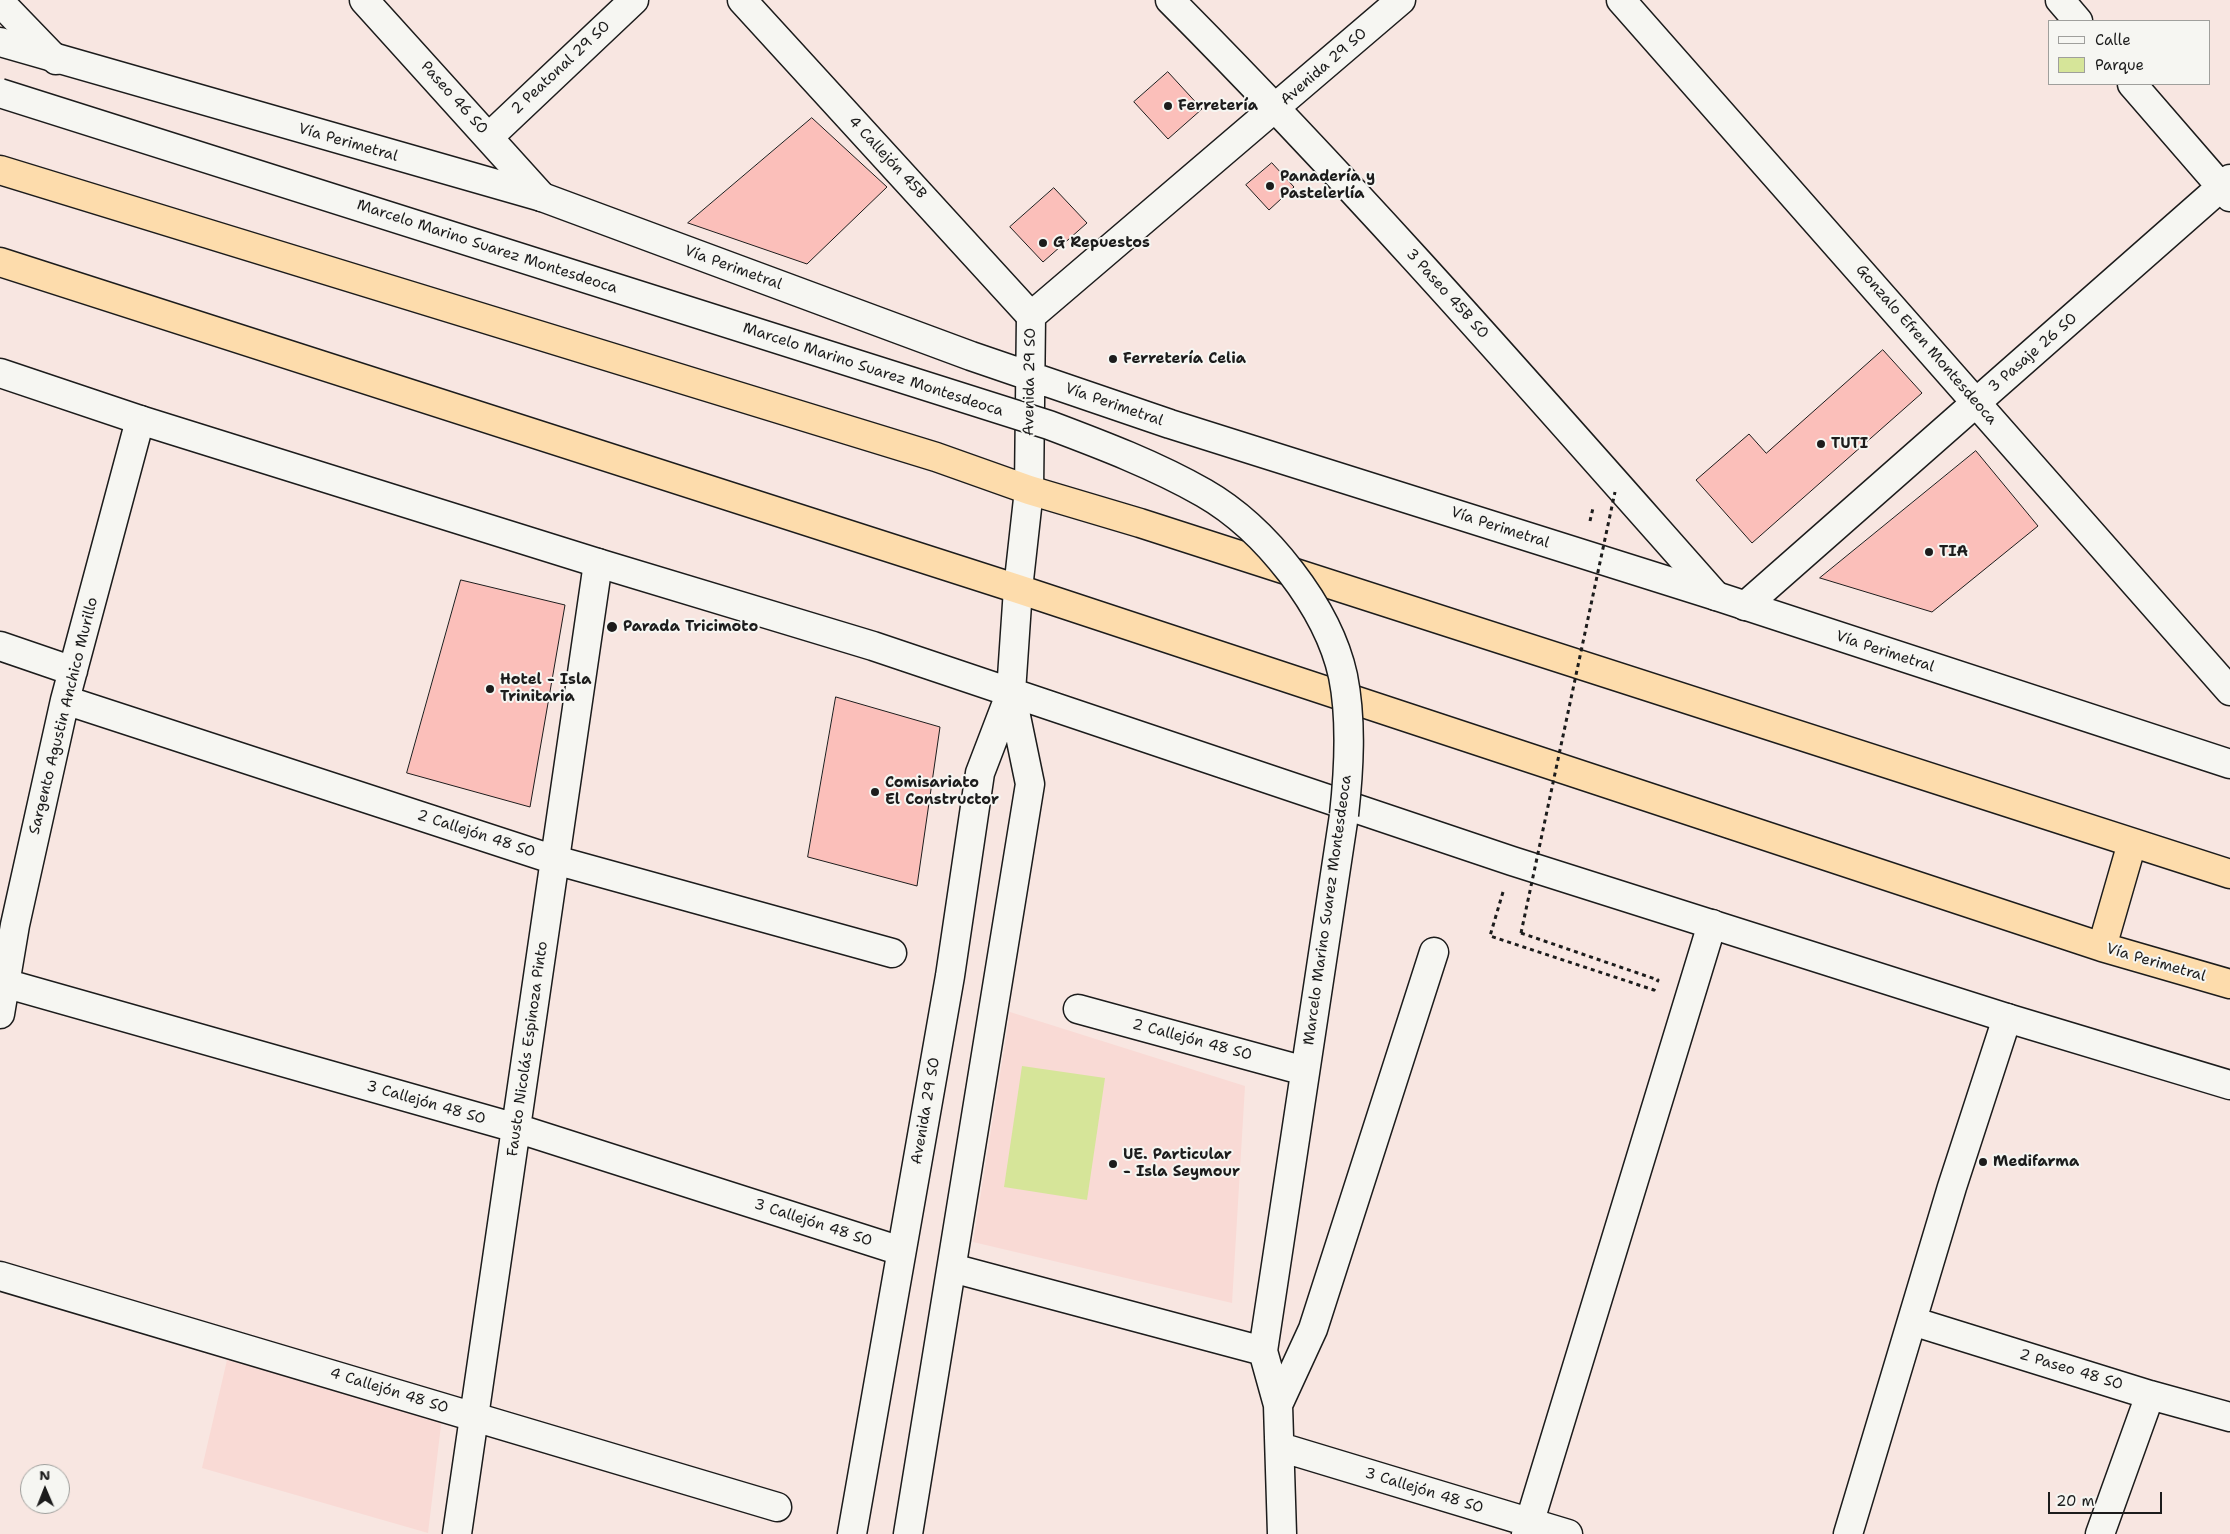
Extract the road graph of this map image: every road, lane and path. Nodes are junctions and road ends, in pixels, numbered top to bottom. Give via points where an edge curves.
1 (364, 0) edge
2 (634, 0) edge
3 (742, 0) edge
4 (1170, 0) edge
5 (1401, 0) edge
6 (1621, 0) edge
7 (2060, 0) edge
8 (0, 2) edge
9 (2077, 20) edge
10 (0, 42) edge
11 (56, 60) junction
12 (2133, 85) edge
13 (0, 93) edge
14 (1276, 108) junction
15 (489, 137) junction
16 (0, 170) edge
17 (2227, 188) edge
18 (542, 198) junction
19 (0, 262) edge
20 (1032, 316) junction
21 (0, 373) edge
22 (1029, 376) junction
23 (1976, 403) junction
24 (140, 420) junction
25 (1030, 490) junction
26 (1615, 492) dead end
27 (598, 564) junction
28 (1018, 589) junction
29 (1716, 596) junction
30 (1745, 606) junction
31 (0, 646) edge
32 (73, 670) junction
33 (2230, 690) edge
34 (1011, 692) junction
35 (65, 700) junction
36 (2230, 764) edge
37 (2132, 844) junction
38 (555, 860) junction
39 (1512, 860) junction
40 (2230, 874) edge
41 (8, 922) edge
42 (1712, 924) junction
43 (2102, 948) junction
44 (1434, 952) dead end
45 (892, 953) dead end
46 (4, 984) junction
47 (2230, 984) edge
48 (1078, 1009) dead end
49 (0, 1014) edge
50 (2007, 1018) junction
51 (1305, 1070) junction
52 (2230, 1084) edge
53 (516, 1128) junction
54 (901, 1251) junction
55 (952, 1268) junction
56 (0, 1276) edge
57 (1912, 1321) junction
58 (1263, 1351) junction
59 (2150, 1395) junction
60 (1278, 1405) junction
61 (474, 1417) junction
62 (2230, 1417) edge
63 (1280, 1447) junction
64 (777, 1507) dead end
65 (1527, 1528) edge
66 (457, 1534) edge
67 (852, 1534) edge
68 (908, 1534) edge
69 (1282, 1534) edge
70 (1568, 1534) edge
71 (1848, 1534) edge
72 (2100, 1534) edge

1 - 15 street, Paseo 46 SO
2 - 15 street, 2 Peatonal 29 SO
3 - 20 street, 4 Callejón 45B
4 - 14 street, 3 Paseo 45B SO
5 - 14 street, Avenida 29 SO
6 - 23 street, Gonzalo Efren Montesdeoca
7 - 9 street
8 - 11 street
10 - 11 street, Vía Perimetral
11 - 18 street, Vía Perimetral
12 - 17 street
13 - 51 street, Marcelo Marino Suarez Montesdeoca, bridge via 1048,425 1136,459 1206,494 1239,518 1272,550 1305,592 1329,637 1342,676 1349,741 1344,815
14 - 20 street, Avenida 29 SO
14 - 29 street, 3 Paseo 45B SO via 1492,343
15 - 18 street, Paseo 46 SO
16 - 25 highway via 926,454
17 - 23 street, 3 Pasaje 26 SO
18 - 22 street, Vía Perimetral
19 - 28 highway, Vía Perimetral
20 - 22 street, Avenida 29 SO
21 - 24 street
22 - 25 street, Avenida 29 SO
22 - 29 street, Vía Perimetral via 1170,424
23 - 30 street, 3 Pasaje 26 SO
23 - 33 street, Gonzalo Efren Montesdeoca
24 - 27 street
24 - 32 street, Sargento Agustin Anchico Murillo
25 - 28 street, Avenida 29 SO
25 - 37 highway
26 - 39 path, bridge via 1521,933 1658,980 1654,990 1490,936
27 - 34 street via 872,646
27 - 38 street, Fausto Nicolás Espinoza Pinto
28 - 34 street, Avenida 29 SO
28 - 43 highway, Vía Perimetral
29 - 30 street, Vía Perimetral
30 - 36 street, Vía Perimetral
31 - 32 street
32 - 35 street, Sargento Agustin Anchico Murillo
34 - 39 street
34 - 54 street, Avenida 29 SO via 980,773 950,976
34 - 55 street, Avenida 29 SO via 1030,784
35 - 38 street, 2 Callejón 48 SO
35 - 41 street, Sargento Agustin Anchico Murillo
37 - 40 highway
37 - 43 highway
38 - 45 street, 2 Callejón 48 SO
38 - 53 street, Fausto Nicolás Espinoza Pinto
39 - 42 street
41 - 46 street, Sargento Agustin Anchico Murillo
42 - 50 street
42 - 65 street
43 - 47 highway, Vía Perimetral
44 - 60 street via 1313,1329
46 - 49 street, Sargento Agustin Anchico Murillo
46 - 53 street, 3 Callejón 48 SO
48 - 51 street, 2 Callejón 48 SO
50 - 52 street
50 - 57 street
51 - 58 street, Marcelo Marino Suarez Montesdeoca
53 - 54 street, 3 Callejón 48 SO
53 - 61 street, Fausto Nicolás Espinoza Pinto
54 - 67 street, Avenida 29 SO
55 - 58 street
55 - 68 street, Avenida 29 SO
56 - 61 street, 4 Callejón 48 SO
57 - 59 street, 2 Paseo 48 SO
57 - 71 street
58 - 60 street, Marcelo Marino Suarez Montesdeoca
59 - 62 street, 2 Paseo 48 SO
59 - 72 street
60 - 63 street, Marcelo Marino Suarez Montesdeoca
61 - 64 street, 4 Callejón 48 SO
61 - 66 street, Fausto Nicolás Espinoza Pinto
63 - 65 street, 3 Callejón 48 SO
63 - 69 street, Marcelo Marino Suarez Montesdeoca
65 - 70 street, 3 Callejón 48 SO

